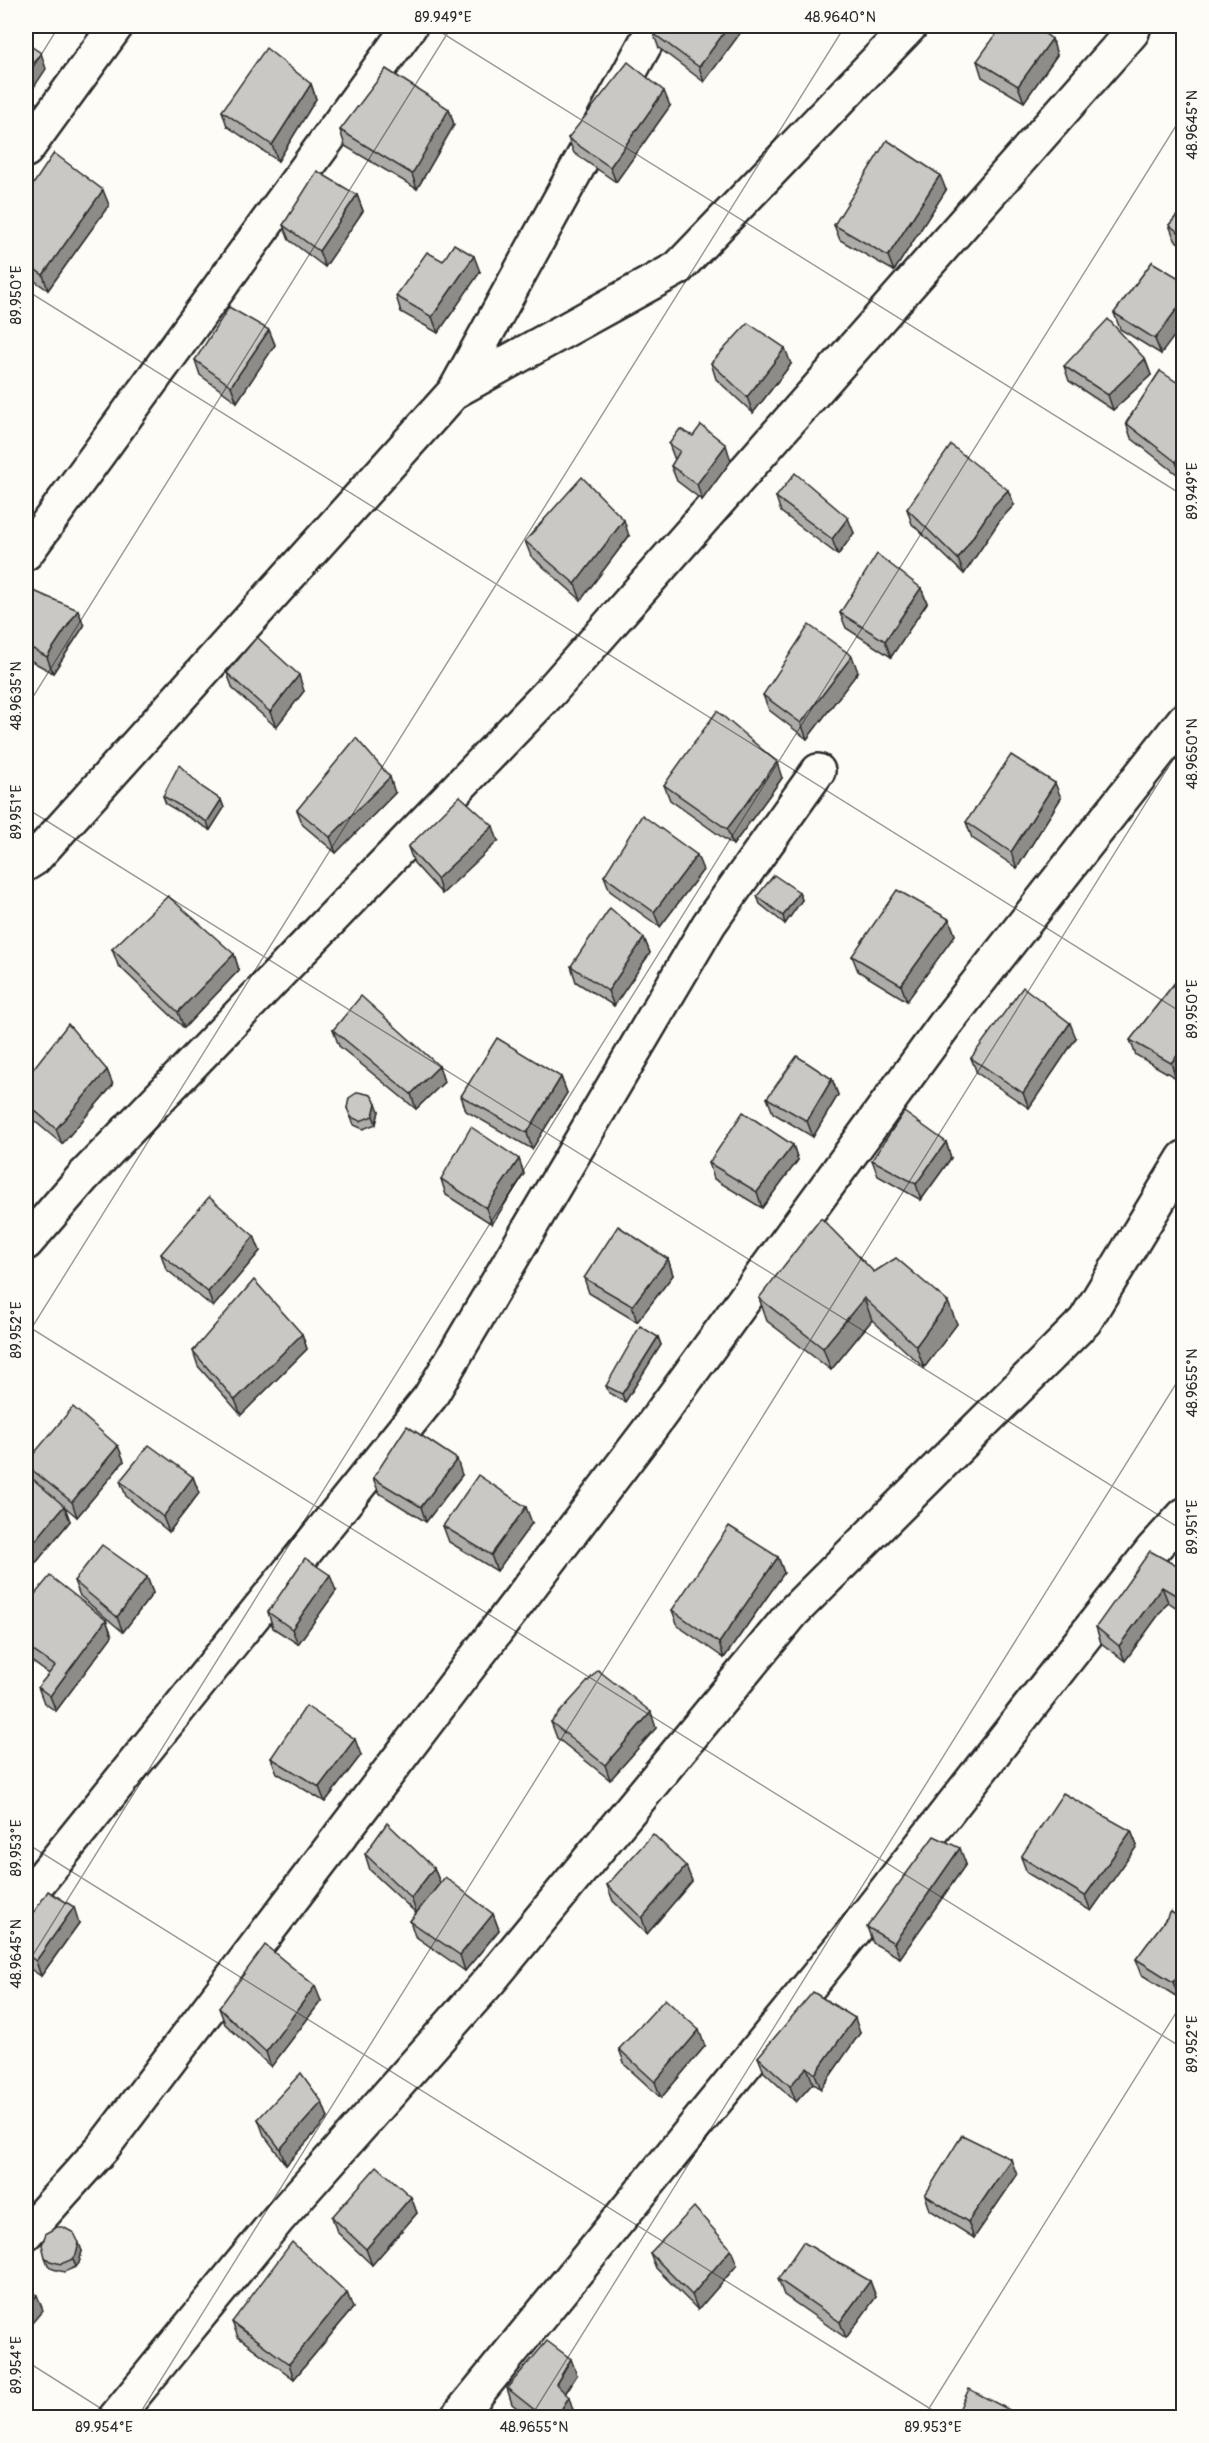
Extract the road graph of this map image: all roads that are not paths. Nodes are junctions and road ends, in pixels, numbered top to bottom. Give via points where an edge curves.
1 (116, 26) edge
2 (410, 26) edge
3 (655, 26) edge
4 (910, 26) edge
5 (1134, 26) edge
6 (26, 150) edge
7 (455, 391) junction
8 (26, 553) edge
9 (1184, 720) edge
10 (818, 771) dead end
11 (26, 864) edge
12 (1184, 1158) edge
13 (26, 1243) edge
14 (1184, 1515) edge
15 (26, 1898) edge
16 (26, 2233) edge
17 (115, 2418) edge
18 (457, 2418) edge

1 - 6 street
2 - 8 street
3 - 7 street
4 - 7 street via 678,268
5 - 13 street via 551,691 82,1177
7 - 11 street
9 - 16 street via 946,1023 649,1430 104,2146
10 - 15 street via 709,924 430,1397
12 - 17 street via 1084,1321 793,1612 491,1979 278,2219
14 - 18 street via 1153,1548 859,1925

